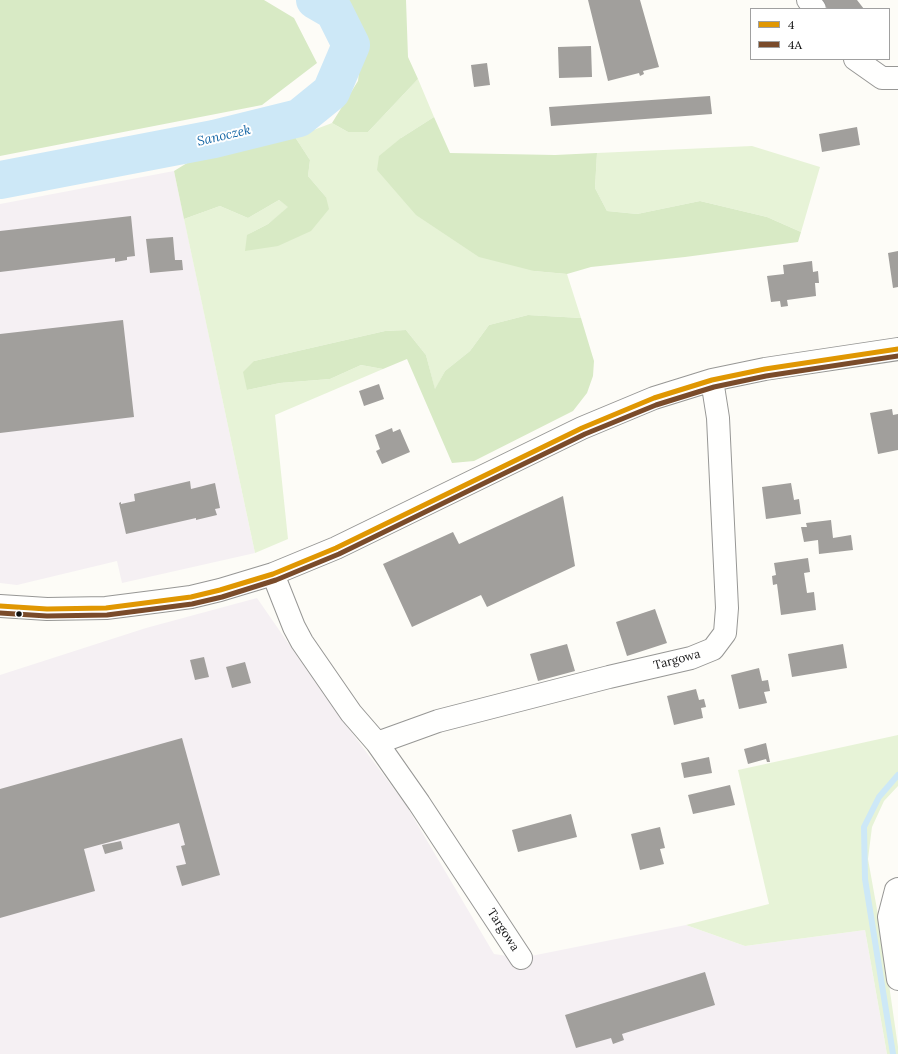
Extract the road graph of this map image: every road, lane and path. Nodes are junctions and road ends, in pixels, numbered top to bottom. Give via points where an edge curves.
1 (808, 0) edge
2 (814, 8) edge
3 (856, 60) edge
4 (898, 78) edge
5 (898, 350) edge
6 (712, 380) junction
7 (273, 574) junction
8 (0, 606) edge
9 (376, 743) junction
10 (898, 889) edge
11 (521, 958) dead end
12 (898, 978) edge

1 - 2 street
3 - 4 street via 882,78
5 - 6 street via 765,369
6 - 7 street via 654,398 582,428 336,548
6 - 9 street, Targowa via 718,418 727,608 725,633 713,649 690,658 438,721
7 - 8 street via 191,597 130,606 54,609
7 - 9 street, Targowa via 302,642 351,713
9 - 11 street, Targowa via 419,803
10 - 12 street via 889,917

